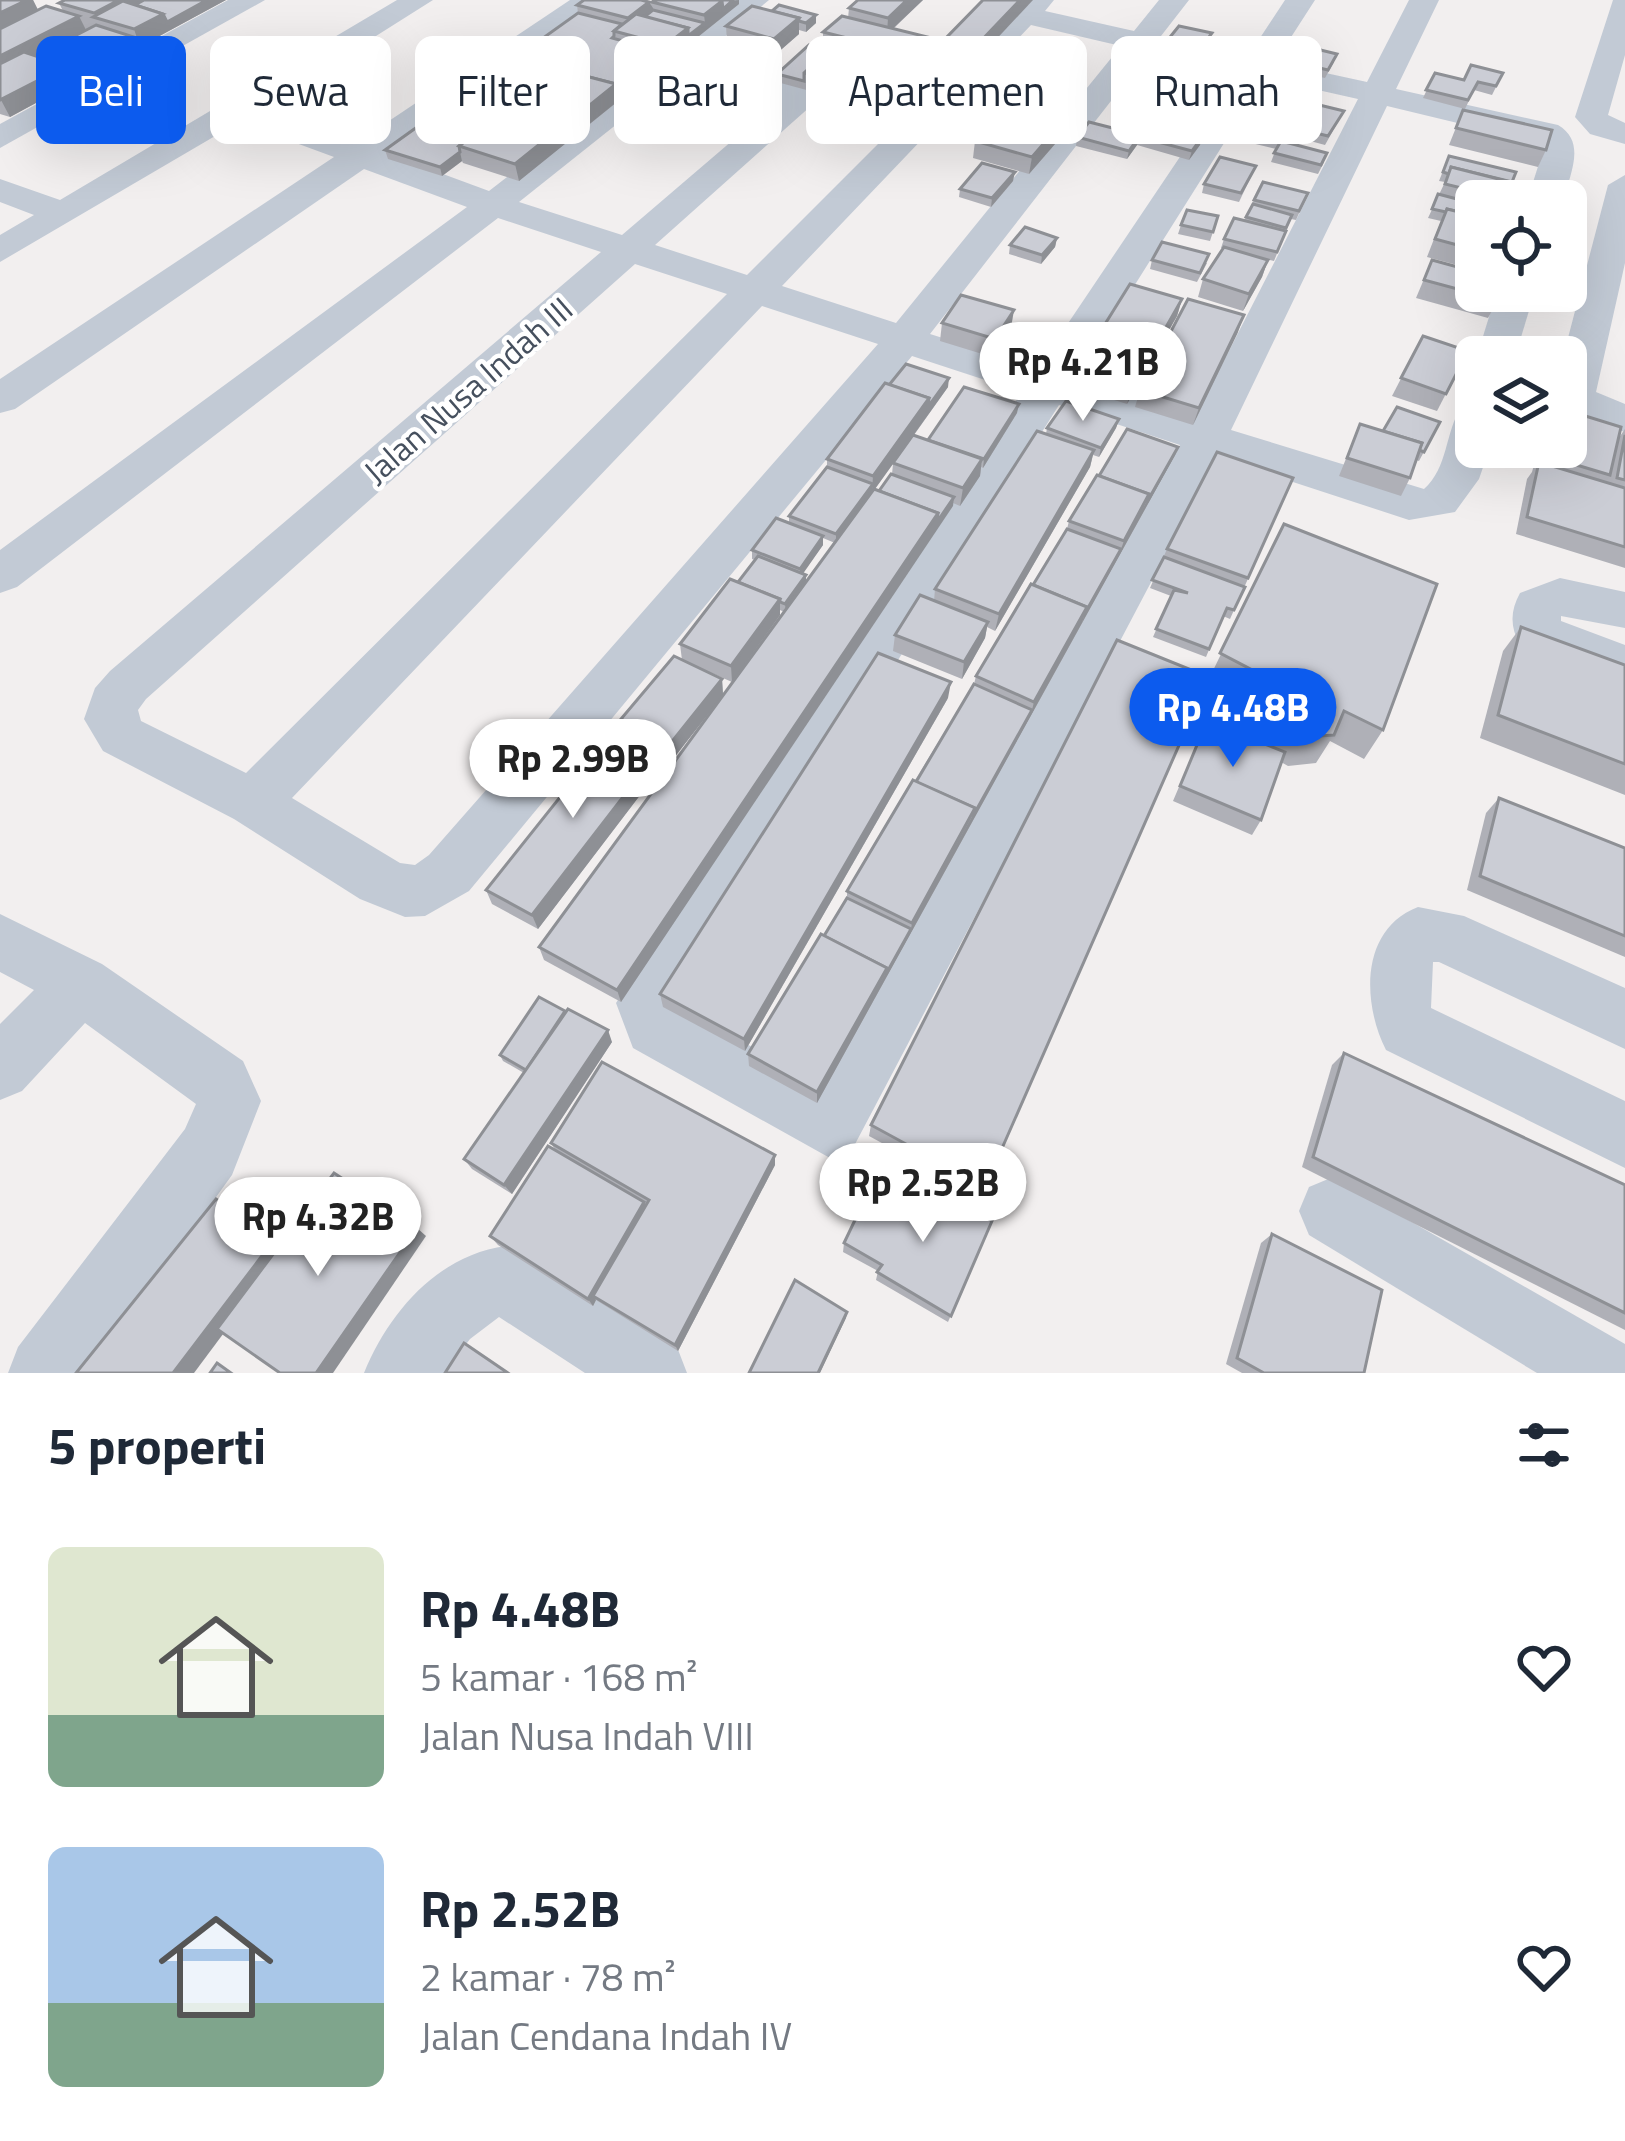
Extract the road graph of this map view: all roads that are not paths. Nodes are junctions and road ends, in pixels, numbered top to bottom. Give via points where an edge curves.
1 (250, 0) edge
2 (418, 0) edge
3 (590, 0) edge
4 (754, 0) edge
5 (1174, 0) edge
6 (1300, 0) edge
7 (1424, 0) edge
8 (1625, 4) edge
9 (1032, 8) edge
10 (358, 36) edge
11 (709, 36) edge
12 (1004, 36) edge
13 (1118, 36) edge
14 (1146, 36) edge
15 (1276, 36) edge
16 (1111, 79) edge
17 (1322, 84) edge
18 (782, 88) edge
19 (806, 94) joint
20 (1376, 96) junction
21 (614, 110) edge
22 (210, 125) edge
23 (1625, 134) edge
24 (0, 138) edge
25 (328, 144) edge
26 (896, 144) edge
27 (1206, 144) edge
28 (360, 156) junction
29 (1551, 180) edge
30 (1625, 185) edge
31 (0, 190) edge
32 (493, 205) junction
33 (62, 213) junction
34 (5, 242) edge
35 (629, 250) junction
36 (752, 290) junction
37 (903, 341) junction
38 (1046, 388) junction
39 (0, 399) edge
40 (1625, 418) edge
41 (1204, 441) junction
42 (1459, 468) edge
43 (0, 575) edge
44 (1625, 610) edge
45 (1625, 666) edge
46 (253, 802) junction
47 (0, 941) edge
48 (81, 984) junction
49 (1625, 1018) edge
50 (0, 1069) edge
51 (1625, 1135) edge
52 (1333, 1211) dead end
53 (44, 1373) edge
54 (400, 1373) edge
55 (651, 1373) edge
56 (1605, 1373) edge

1 - 24 street
2 - 10 street
3 - 28 street
4 - 11 street
5 - 14 street
6 - 15 street
7 - 20 street
8 - 23 street via 1591,117
9 - 12 street
9 - 13 street
16 - 37 street
17 - 20 street
18 - 19 street
19 - 35 street, Jalan Nusa Indah III
20 - 29 street via 1552,134 1559,154
20 - 41 street
21 - 32 street
22 - 33 street
25 - 28 street
26 - 36 street
27 - 38 street
28 - 32 street
28 - 39 street
30 - 40 street via 1575,393 1589,408
31 - 33 street
32 - 35 street
32 - 43 street
33 - 34 street
35 - 36 street
35 - 46 street, Jalan Nusa Indah III via 113,703 110,719 122,736
36 - 37 street
36 - 46 street
37 - 38 street
37 - 46 street via 449,873 425,890 404,890
38 - 41 street
38 - 41 street via 647,1003 655,1027 830,1125
41 - 42 street via 1428,507 1450,496
44 - 45 street via 1560,596 1537,606 1533,620 1550,638
47 - 48 street
48 - 50 street
48 - 53 street via 220,1083 229,1101 209,1152
49 - 51 street via 1443,935 1418,934 1407,948 1398,1004 1408,1029
52 - 56 street
54 - 55 street via 457,1300 506,1281

